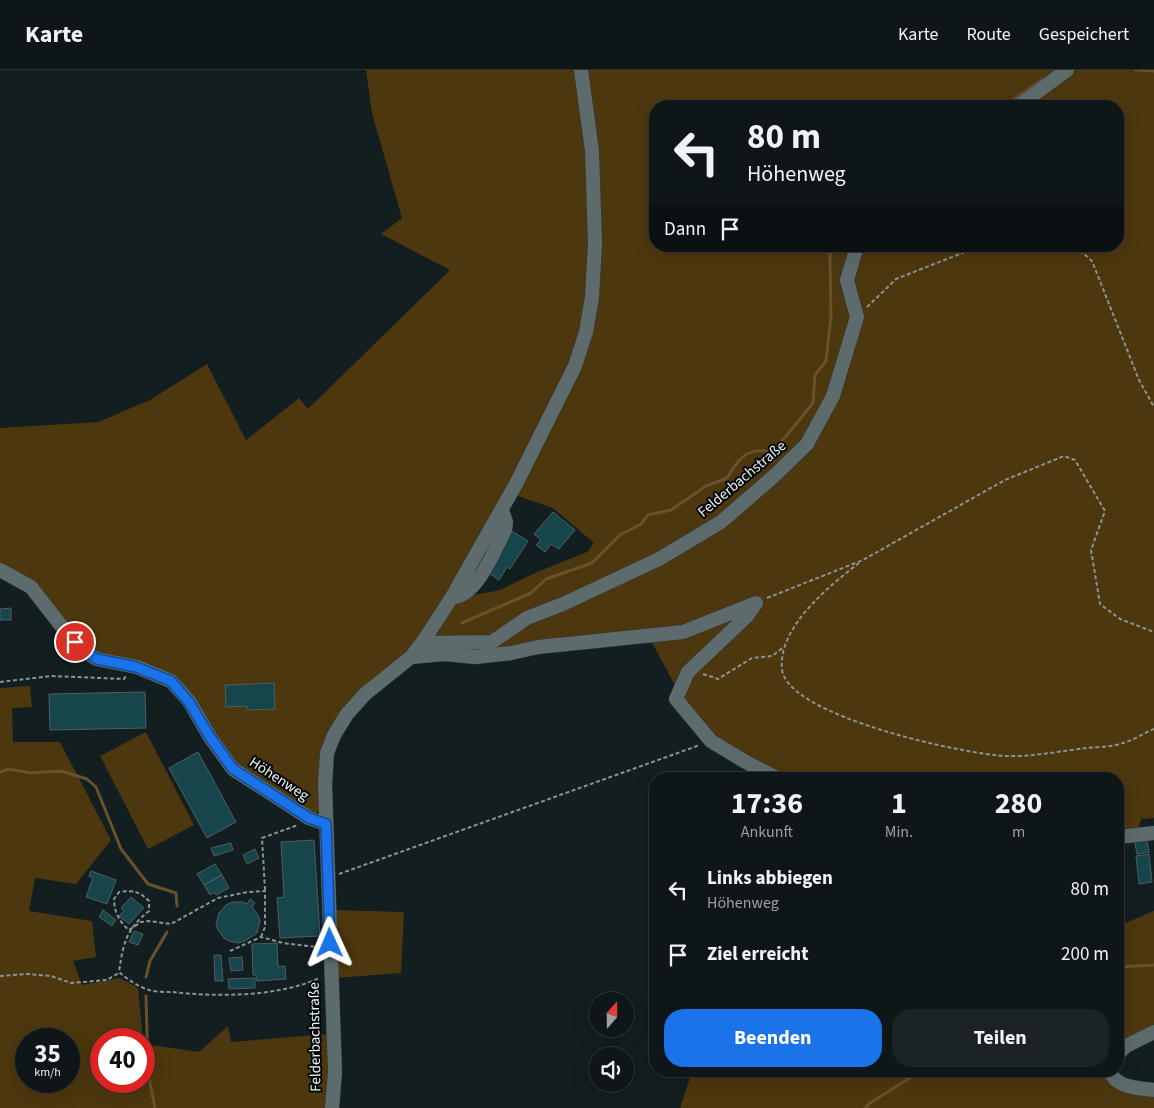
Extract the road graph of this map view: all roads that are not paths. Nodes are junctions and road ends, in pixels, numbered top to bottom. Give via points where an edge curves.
1 (581, 70) edge
2 (1068, 70) edge
3 (1026, 100) edge
4 (855, 252) edge
5 (0, 570) edge
6 (422, 643) junction
7 (411, 657) junction
8 (765, 772) edge
9 (320, 822) junction
10 (1154, 833) edge
11 (1124, 836) edge
12 (1154, 1032) edge
13 (1124, 1048) edge
14 (1112, 1077) edge
15 (1154, 1090) edge
16 (332, 1108) edge

1 - 6 street, Felderbachstraße via 592,151 595,244 586,332 575,366 518,482
2 - 3 street
4 - 6 street, Felderbachstraße via 847,280 858,317 833,396 807,444 721,522 658,559 527,618 492,642
5 - 9 street, Höhenweg via 31,587 84,651 97,659 136,667 171,681 189,702 233,769
6 - 7 street, Felderbachstraße
7 - 8 street via 445,654 475,657 683,632 756,603 747,616 688,672 676,699 711,741
7 - 9 street, Felderbachstraße via 365,694 334,735 327,753
9 - 16 street, Felderbachstraße via 328,878 325,972 335,1072
10 - 11 street
12 - 13 street
14 - 15 street via 1120,1084

